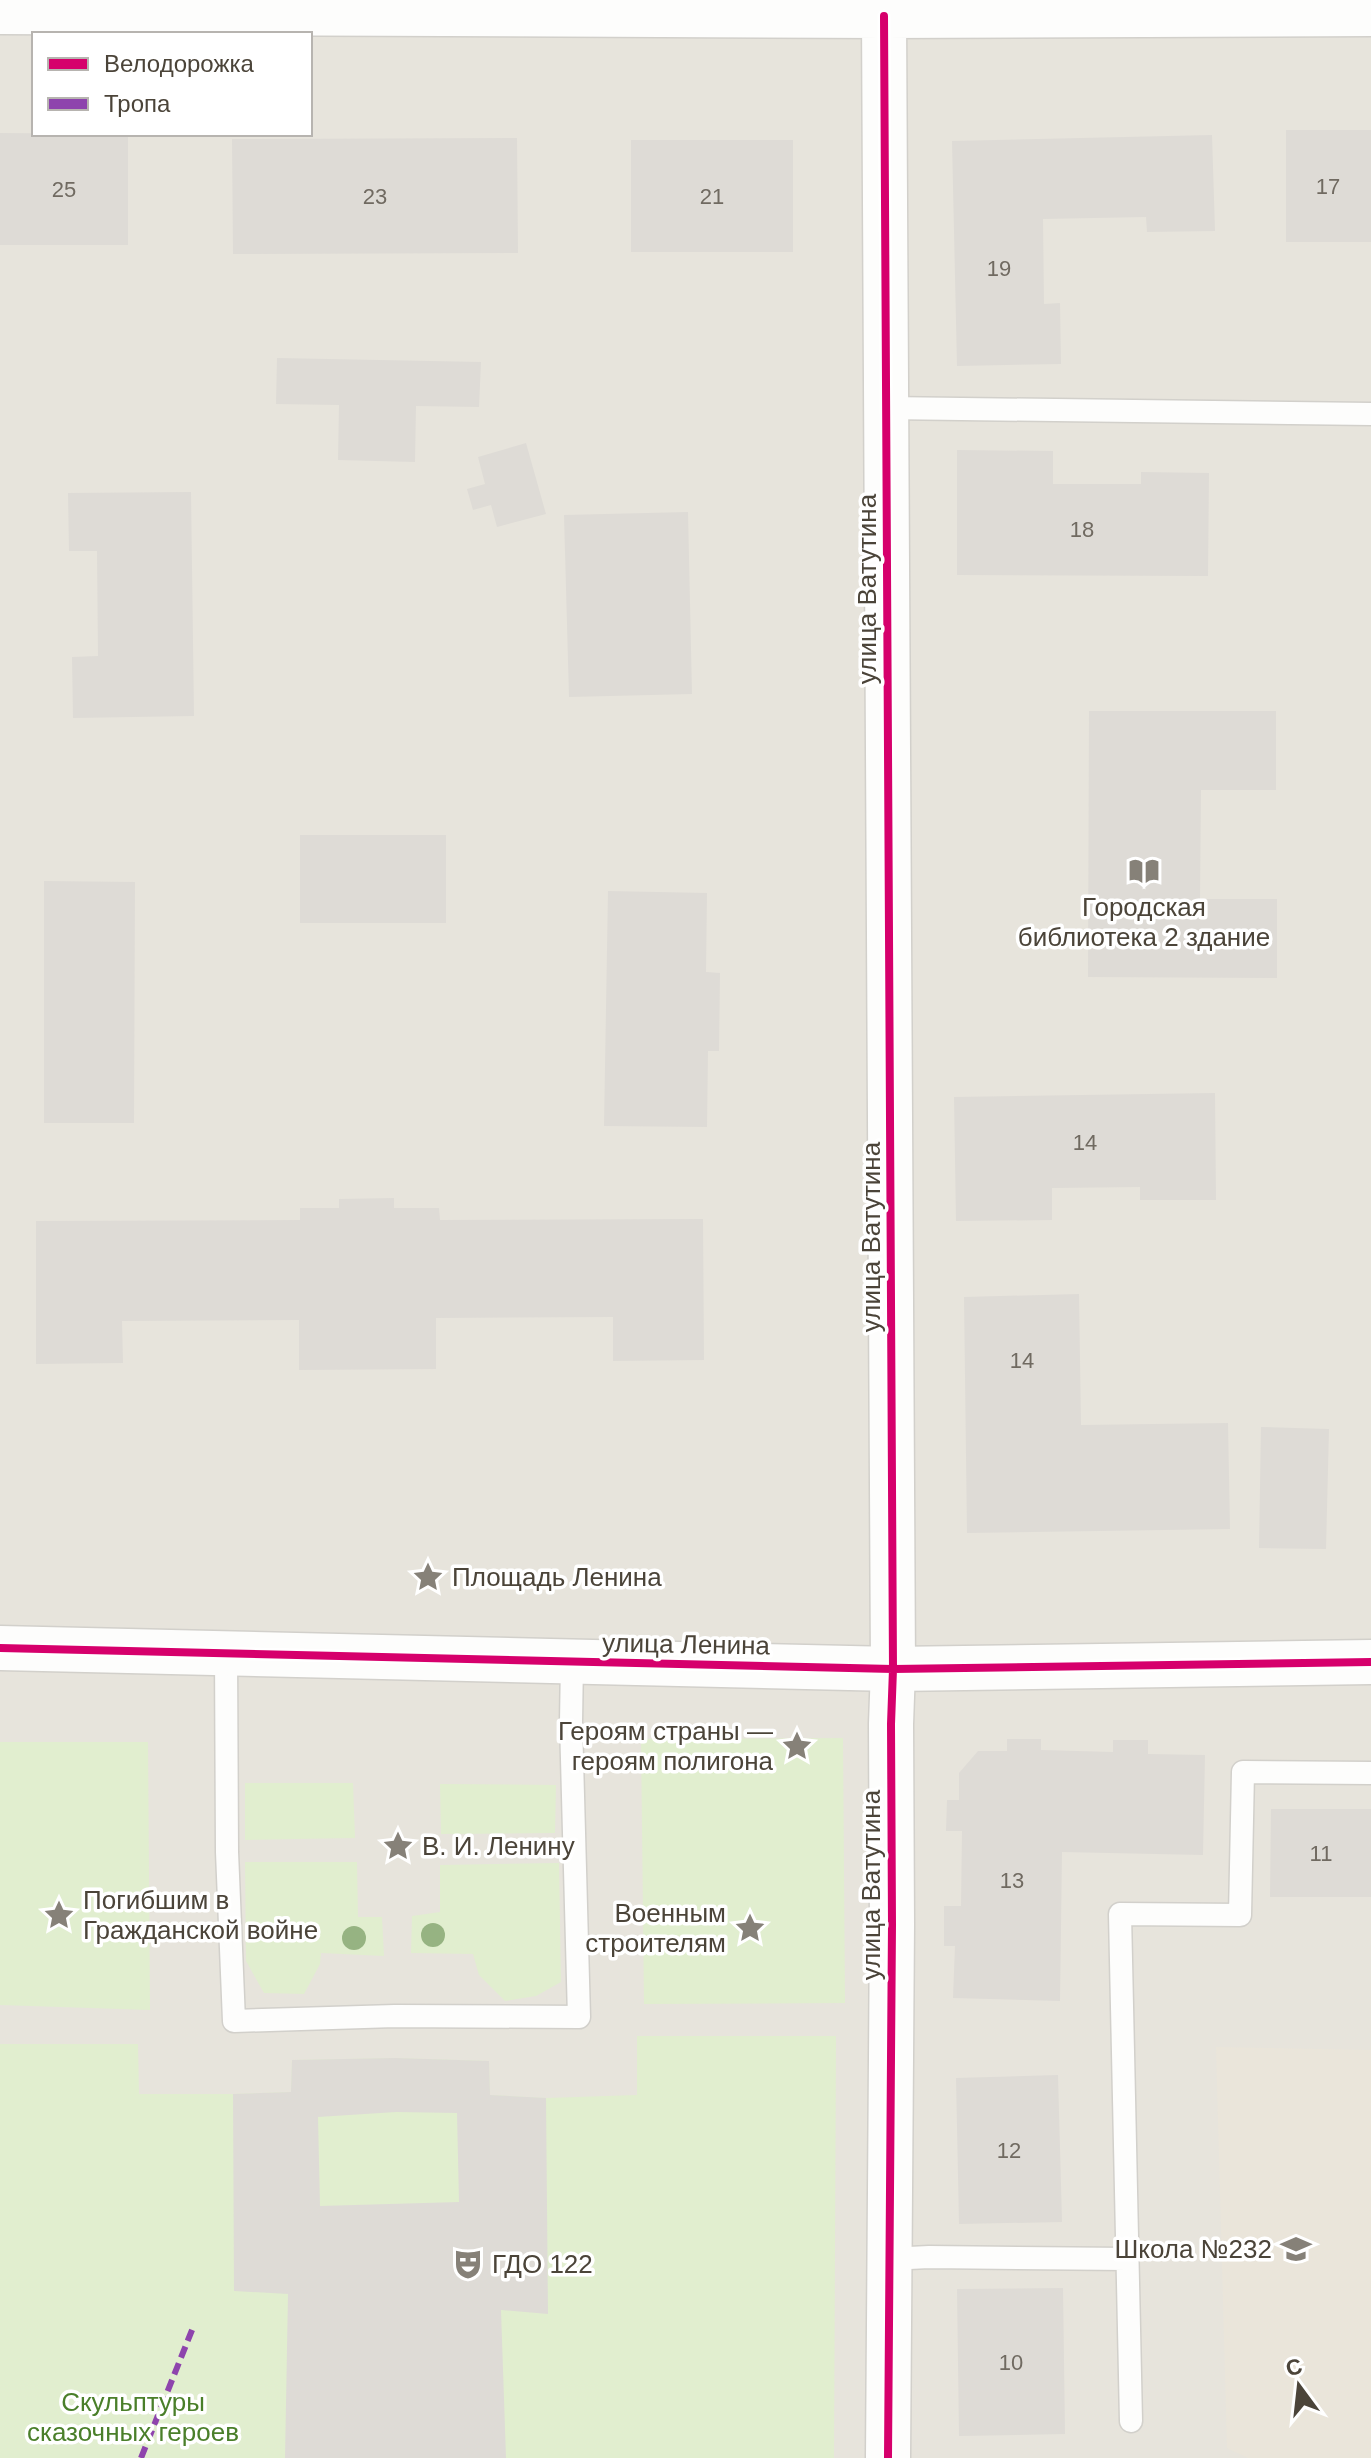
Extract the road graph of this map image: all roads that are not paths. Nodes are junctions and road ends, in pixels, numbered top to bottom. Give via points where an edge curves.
1 (0, 12) edge
2 (1371, 14) edge
3 (884, 16) junction
4 (886, 408) junction
5 (1371, 414) edge
6 (0, 1648) edge
7 (226, 1653) junction
8 (572, 1661) junction
9 (1371, 1662) edge
10 (893, 1669) junction
11 (1371, 1773) edge
12 (889, 2259) junction
13 (1127, 2259) junction
14 (1131, 2421) dead end
15 (888, 2458) edge

1 - 3 street
2 - 3 street
3 - 4 street, улица Ватутина
4 - 5 lane
4 - 10 street, улица Ватутина
6 - 7 street, улица Ленина
7 - 8 street, улица Ленина
7 - 8 lane via 234,2021 579,2017
8 - 10 street, улица Ленина
9 - 10 street, улица Ленина
10 - 12 street, улица Ватутина
11 - 13 lane via 1243,1772 1240,1915 1120,1914
12 - 13 lane
12 - 15 street, улица Ватутина
13 - 14 lane

